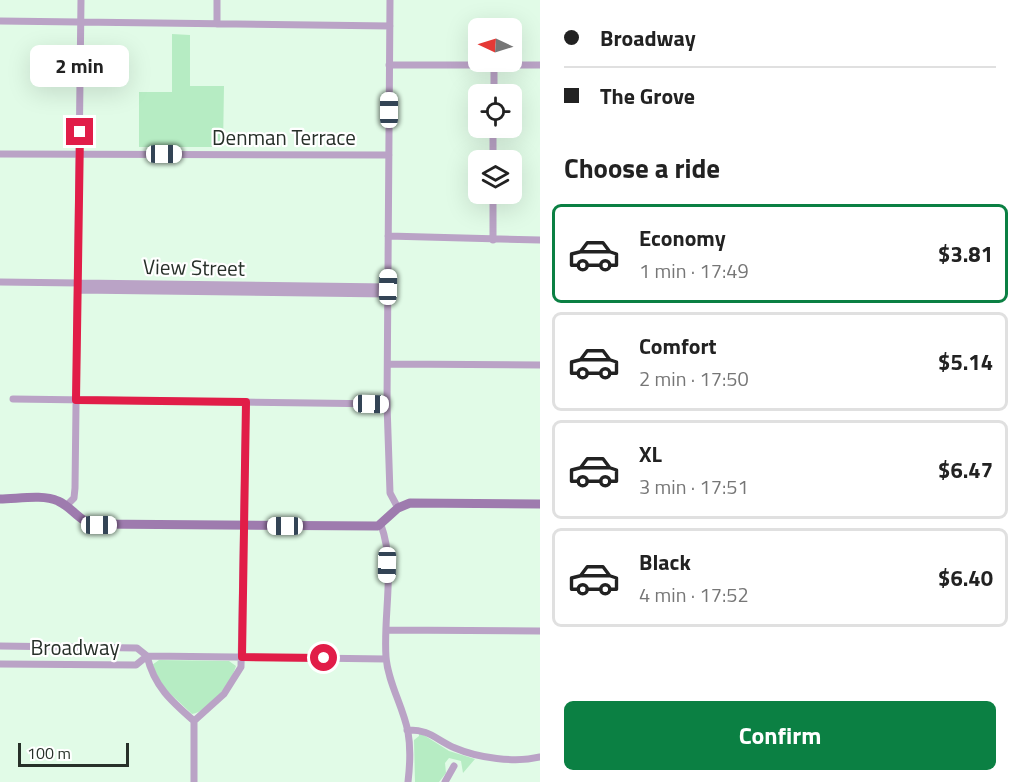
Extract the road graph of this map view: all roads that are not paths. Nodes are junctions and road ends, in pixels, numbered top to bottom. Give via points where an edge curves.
1 (81, 0) edge
2 (217, 0) edge
3 (390, 0) edge
4 (0, 21) edge
5 (81, 22) junction
6 (217, 24) junction
7 (390, 26) junction
8 (389, 65) junction
9 (468, 65) edge
10 (522, 65) edge
11 (540, 65) edge
12 (0, 154) edge
13 (80, 154) junction
14 (389, 155) junction
15 (493, 204) edge
16 (388, 236) junction
17 (493, 240) junction
18 (540, 240) edge
19 (0, 282) edge
20 (78, 287) junction
21 (388, 291) junction
22 (388, 364) junction
23 (540, 365) edge
24 (13, 399) dead end
25 (76, 400) junction
26 (246, 402) junction
27 (387, 404) junction
28 (0, 499) edge
29 (540, 504) edge
30 (66, 506) junction
31 (398, 508) junction
32 (381, 525) junction
33 (245, 526) junction
34 (386, 630) junction
35 (540, 631) edge
36 (0, 646) edge
37 (147, 656) junction
38 (242, 657) junction
39 (386, 659) junction
40 (0, 664) edge
41 (194, 721) junction
42 (407, 730) junction
43 (540, 757) edge
44 (454, 766) dead end
45 (194, 782) edge
46 (408, 782) edge
47 (445, 782) edge

1 - 5 street
2 - 6 street
3 - 7 street
4 - 5 street
5 - 6 street
5 - 13 street
6 - 7 street
7 - 8 street
8 - 9 street
8 - 14 street
10 - 11 street
12 - 13 street, Denman Terrace
13 - 14 street, Denman Terrace
13 - 20 street
14 - 16 street
15 - 17 street
16 - 17 street
16 - 21 street
17 - 18 street
19 - 20 street, View Street
20 - 21 street, View Street
20 - 25 street
21 - 22 street
22 - 23 street
22 - 27 street
24 - 25 street
25 - 26 street
25 - 30 street via 75,488 74,498
26 - 27 street
26 - 33 street
27 - 31 street via 390,493
28 - 30 street via 52,499
29 - 31 street via 416,503
30 - 33 street via 94,525
31 - 32 street
32 - 33 street
32 - 34 street via 387,543
33 - 38 street
34 - 35 street
34 - 39 street
36 - 37 street, Broadway via 137,648
37 - 38 street, Broadway
37 - 40 street, Broadway via 136,665
37 - 41 street via 164,695
38 - 39 street, Broadway
38 - 41 street via 241,667 224,694
39 - 42 street
41 - 45 street
42 - 43 street via 423,730 455,748 487,757
42 - 46 street via 411,756
44 - 47 street

